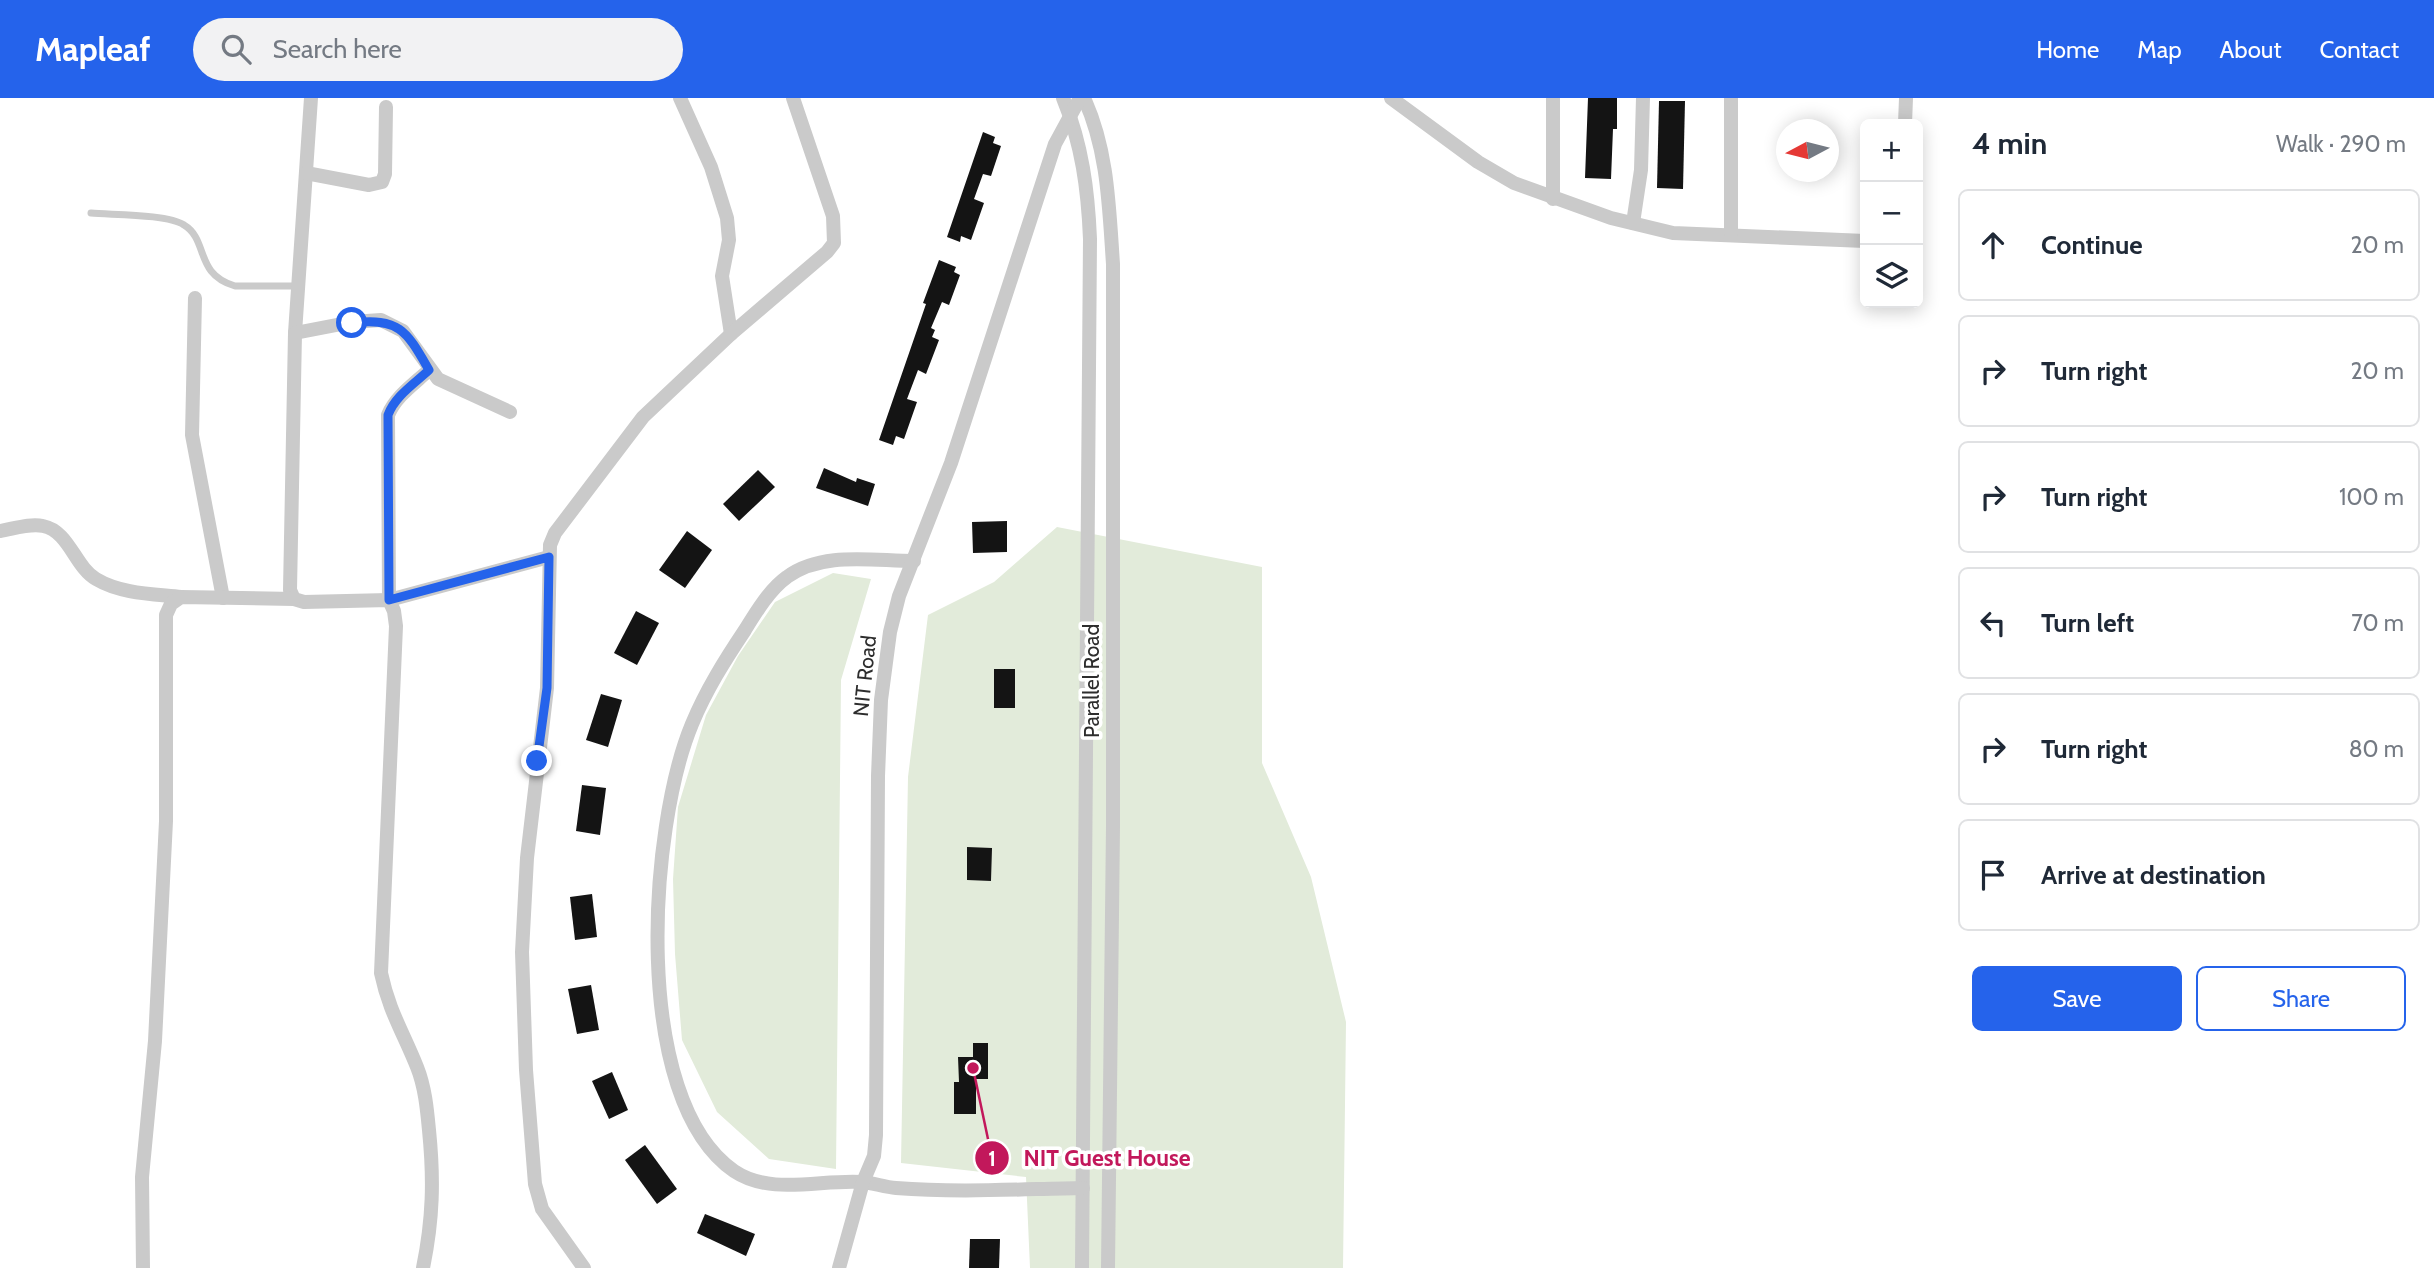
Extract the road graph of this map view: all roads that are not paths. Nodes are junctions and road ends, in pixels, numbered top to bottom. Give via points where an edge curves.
1 (311, 98) edge
2 (680, 98) edge
3 (793, 98) edge
4 (1063, 98) edge
5 (1082, 98) edge
6 (1391, 98) edge
7 (1553, 98) edge
8 (1643, 98) edge
9 (1731, 98) edge
10 (1906, 98) edge
11 (386, 107) dead end
12 (1070, 114) junction
13 (1905, 119) edge
14 (306, 173) junction
15 (1553, 199) junction
16 (91, 213) dead end
17 (1633, 223) junction
18 (1731, 234) junction
19 (1860, 241) edge
20 (299, 286) junction
21 (195, 298) dead end
22 (295, 333) junction
23 (731, 334) junction
24 (429, 370) junction
25 (510, 412) dead end
26 (0, 531) edge
27 (549, 557) junction
28 (914, 561) junction
29 (181, 597) junction
30 (223, 598) junction
31 (294, 599) junction
32 (389, 600) junction
33 (863, 1182) junction
34 (1083, 1188) junction
35 (143, 1268) edge
36 (423, 1268) edge
37 (584, 1268) edge
38 (839, 1268) edge
39 (1082, 1268) edge
40 (1108, 1268) edge

1 - 14 street
2 - 23 street via 711,167 729,229 722,276
3 - 23 street via 833,216 834,243
4 - 12 street
5 - 12 street, NIT Road
5 - 40 street, Parallel Road via 1100,137 1113,264
6 - 15 street via 1478,162
7 - 15 street
8 - 17 street via 1641,170
9 - 18 street
10 - 13 street
11 - 14 street via 382,182 369,184
12 - 28 street, NIT Road via 1055,144 951,463
12 - 34 street, Parallel Road via 1088,191 1090,239
14 - 20 street
15 - 17 street
16 - 20 lane via 179,222 192,232 212,273 228,284
17 - 18 street via 1674,233
18 - 19 street
20 - 22 street
21 - 30 street via 192,435
22 - 24 street via 381,320 403,331
22 - 31 street via 289,578
23 - 27 street via 637,424 555,533
24 - 25 street via 438,379
24 - 32 street via 388,415
26 - 29 street via 43,526 66,543 95,579 128,590
27 - 32 street
27 - 37 street via 547,688 527,858 522,952 525,1057 535,1184 542,1209
28 - 33 street, NIT Road via 890,632 881,700 876,1135 874,1156
28 - 33 street via 829,560 805,566 785,578 760,607 720,668 692,724 666,829 659,905 660,995 669,1055 702,1138 735,1172 754,1180 779,1184
29 - 30 street
29 - 35 street via 166,615 166,821 155,1041 142,1177
30 - 31 street
31 - 32 street
32 - 36 street via 396,626 381,973 386,998 418,1068 426,1100 433,1171 431,1227
33 - 34 street via 948,1191
33 - 38 street, NIT Road
34 - 39 street, Parallel Road

